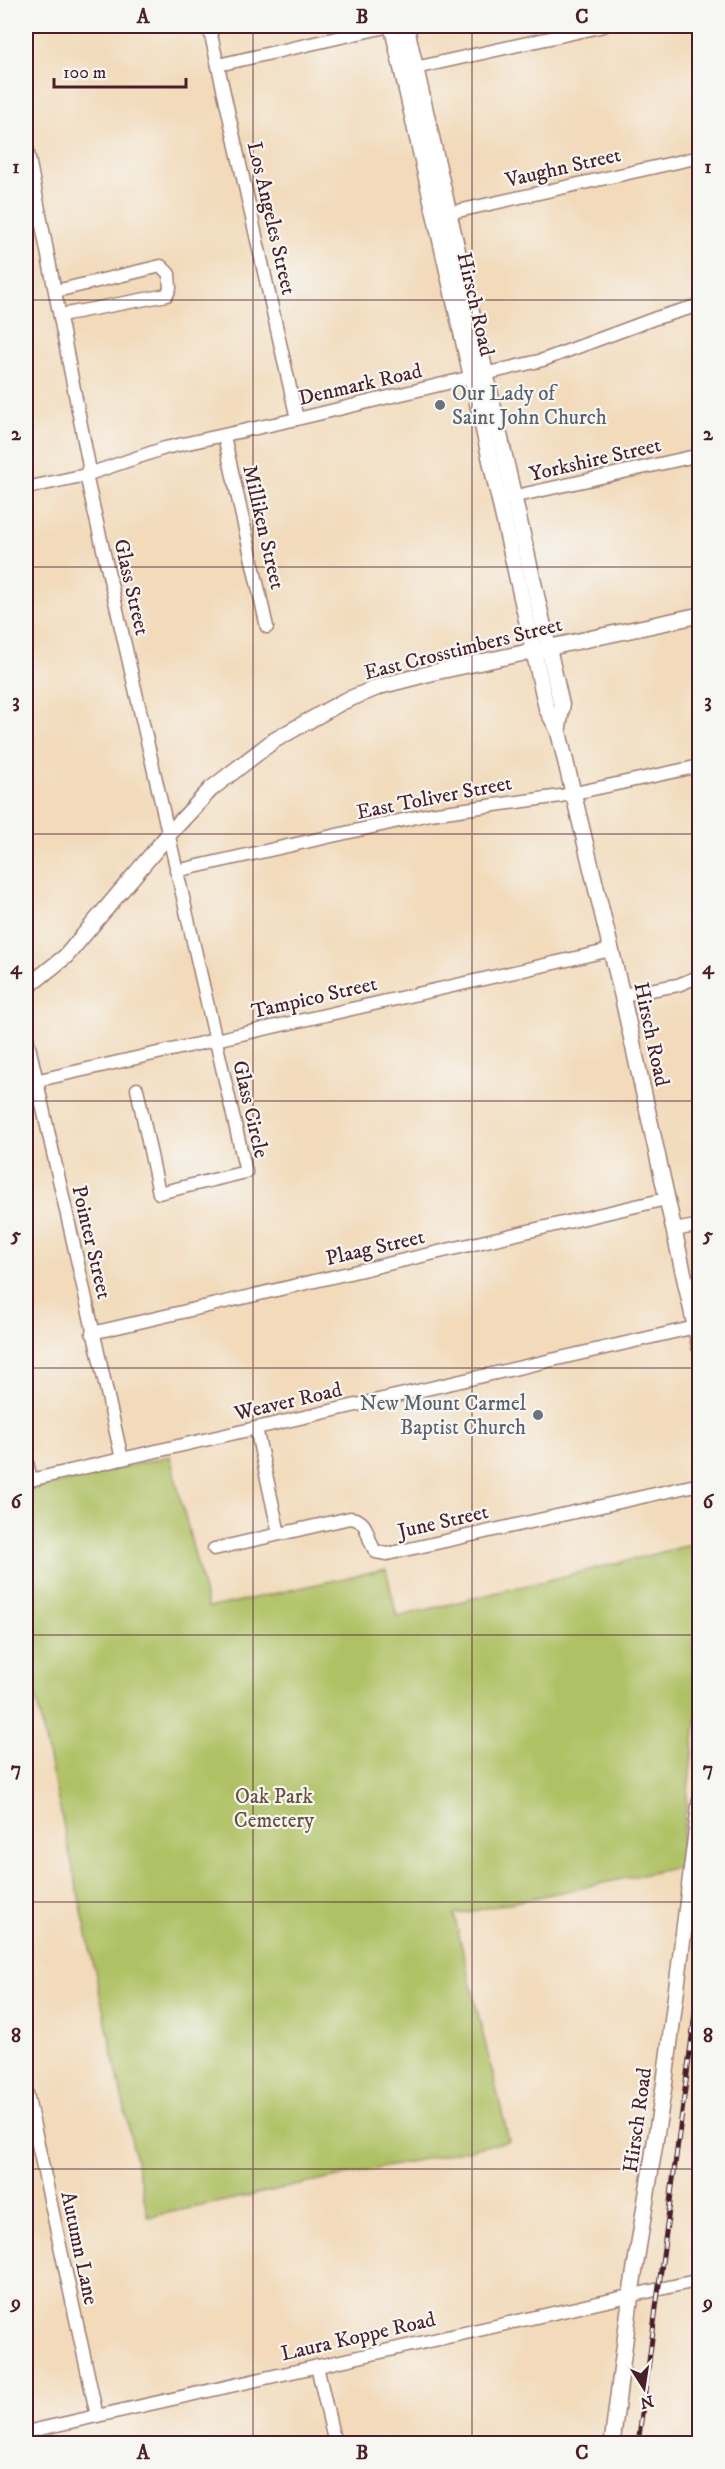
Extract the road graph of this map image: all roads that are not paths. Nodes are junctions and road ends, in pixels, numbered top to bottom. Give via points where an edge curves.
1 (209, 26) edge
2 (391, 26) edge
3 (406, 26) edge
4 (604, 26) edge
5 (218, 65) junction
6 (409, 69) junction
7 (26, 143) edge
8 (699, 157) edge
9 (442, 214) junction
10 (56, 291) junction
11 (699, 305) edge
12 (61, 315) junction
13 (478, 375) junction
14 (297, 419) junction
15 (224, 436) junction
16 (699, 455) edge
17 (86, 474) junction
18 (26, 488) edge
19 (507, 498) junction
20 (699, 615) edge
21 (267, 627) dead end
22 (541, 649) junction
23 (699, 766) edge
24 (572, 793) junction
25 (169, 834) junction
26 (176, 871) junction
27 (611, 950) junction
28 (699, 976) edge
29 (26, 988) edge
30 (622, 995) junction
31 (26, 1033) edge
32 (215, 1039) junction
33 (31, 1082) edge
34 (136, 1089) dead end
35 (666, 1199) junction
36 (699, 1225) edge
37 (675, 1230) junction
38 (697, 1326) edge
39 (92, 1333) junction
40 (699, 1348) edge
41 (256, 1428) junction
42 (26, 1458) edge
43 (122, 1459) junction
44 (28, 1481) edge
45 (699, 1484) edge
46 (279, 1534) junction
47 (214, 1549) dead end
48 (699, 1802) edge
49 (26, 2089) edge
50 (699, 2280) edge
51 (631, 2293) junction
52 (317, 2366) junction
53 (97, 2416) junction
54 (26, 2432) edge
55 (335, 2444) edge
56 (612, 2444) edge

1 - 5 street, Los Angeles Street
2 - 5 street
2 - 6 main road, Hirsch Road
3 - 6 main road, Hirsch Road
4 - 6 street
5 - 14 street, Los Angeles Street
6 - 9 main road, Hirsch Road
7 - 10 street, Glass Street
8 - 9 street, Vaughn Street
9 - 13 main road, Hirsch Road
10 - 12 street, Glass Street
10 - 12 street via 161,266 169,274 167,295
11 - 13 street, Denmark Road via 543,360
12 - 17 street, Glass Street via 89,466
13 - 14 street, Denmark Road
13 - 19 main road, Hirsch Road
14 - 15 street, Denmark Road
15 - 17 street, Denmark Road via 145,453
15 - 21 street, Milliken Street
16 - 19 street, Yorkshire Street
17 - 18 street, Denmark Road
17 - 25 street, Glass Street
19 - 22 main road, Hirsch Road
20 - 22 main road, East Crosstimbers Street
22 - 24 main road, Hirsch Road via 562,707 558,730
22 - 25 main road, East Crosstimbers Street via 381,686 342,702 273,741 211,789
23 - 24 street, East Toliver Street
24 - 26 street, East Toliver Street via 430,814
24 - 27 main road, Hirsch Road
25 - 26 street, Glass Street
25 - 29 main road, East Crosstimbers Street via 66,956
26 - 32 street, Glass Street
27 - 30 main road, Hirsch Road
27 - 32 street, Tampico Street
28 - 30 street via 678,985
30 - 35 main road, Hirsch Road
31 - 33 street, Pointer Street
32 - 33 street, Tampico Street
32 - 34 street, Glass Circle via 246,1172 159,1193
33 - 39 street, Pointer Street
35 - 37 main road, Hirsch Road
35 - 39 street, Plaag Street
36 - 37 street
37 - 38 main road, Hirsch Road
38 - 40 main road, Hirsch Road
38 - 41 street, Weaver Road
39 - 43 street, Pointer Street
41 - 43 street, Weaver Road
41 - 46 street
42 - 44 street
43 - 44 street, Weaver Road
45 - 46 street, June Street via 387,1554 376,1552 366,1527 357,1519
46 - 47 street, June Street
48 - 51 main road, Hirsch Road via 664,2085
49 - 53 street, Autumn Lane
50 - 51 street, Laura Koppe Road
51 - 52 street, Laura Koppe Road
51 - 56 main road, Hirsch Road
52 - 53 street, Laura Koppe Road
52 - 55 street
53 - 54 street, Laura Koppe Road

